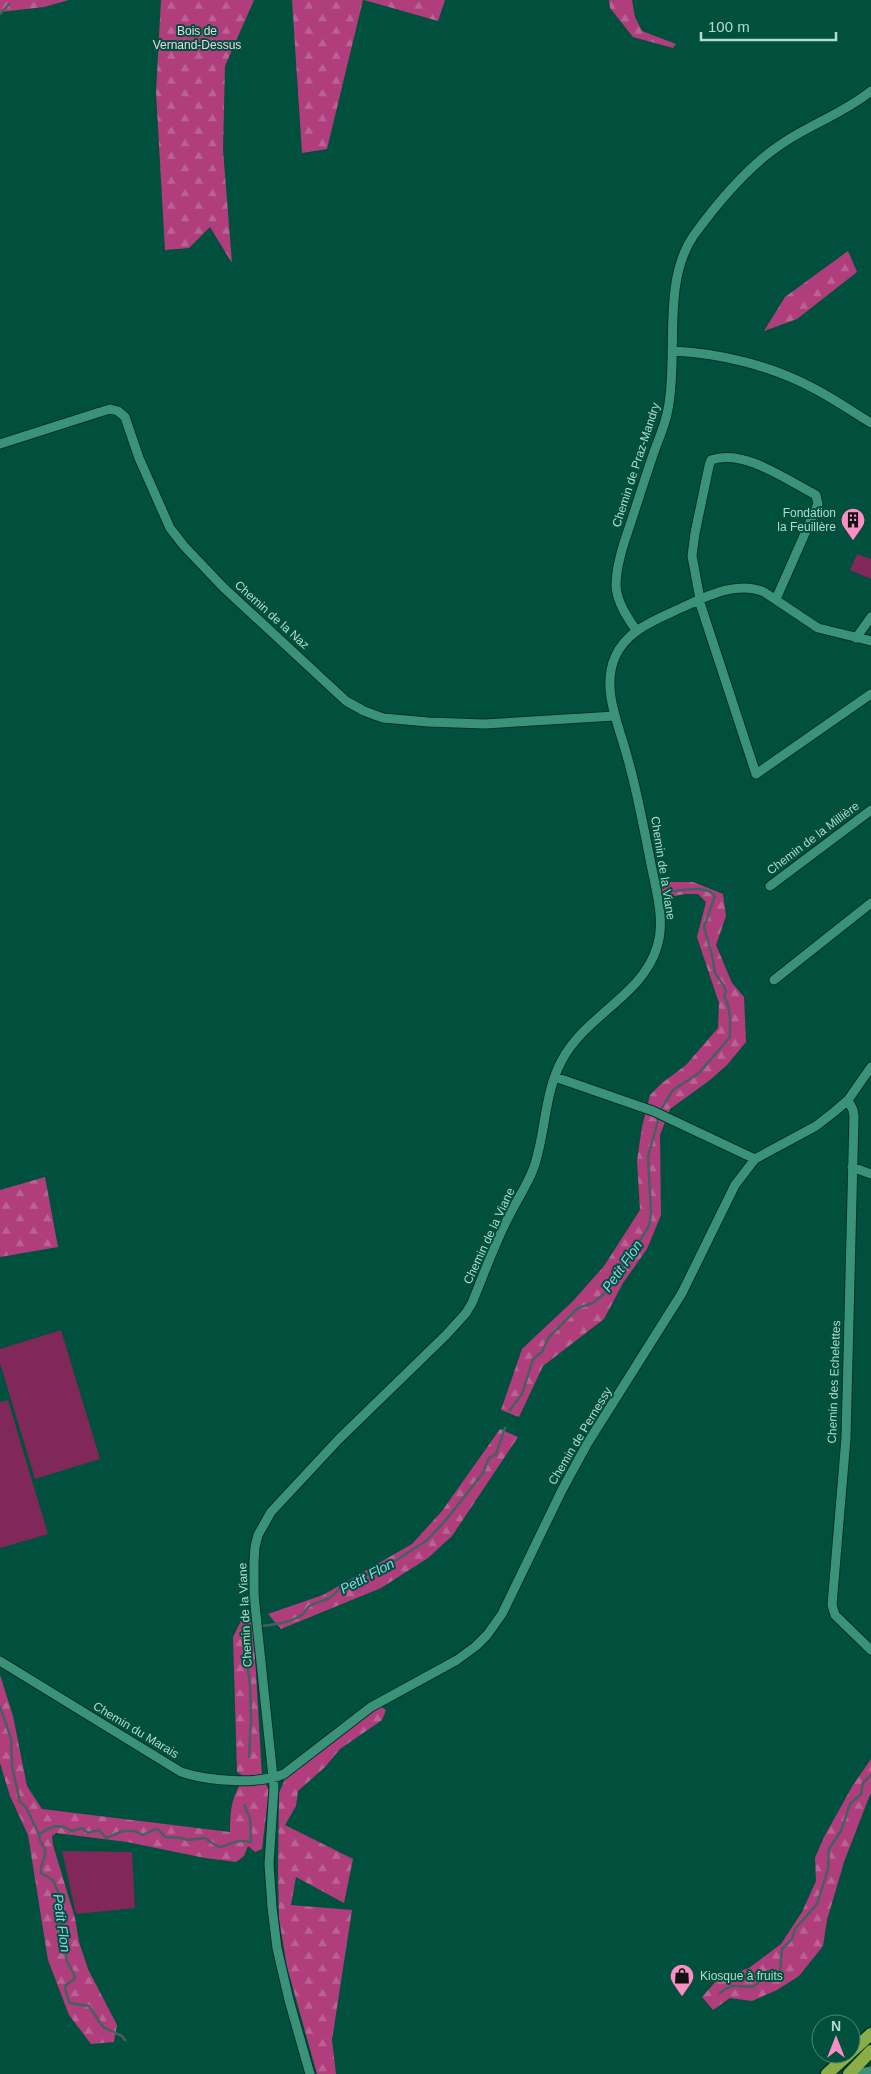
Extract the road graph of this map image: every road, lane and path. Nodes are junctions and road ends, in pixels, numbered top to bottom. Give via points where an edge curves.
1 (871, 91) edge
2 (672, 351) junction
3 (871, 423) edge
4 (0, 444) edge
5 (699, 599) junction
6 (776, 599) junction
7 (871, 617) edge
8 (636, 630) junction
9 (856, 638) junction
10 (871, 641) edge
11 (871, 694) edge
12 (615, 716) junction
13 (871, 810) edge
14 (770, 886) dead end
15 (871, 904) edge
16 (774, 980) dead end
17 (871, 1067) edge
18 (554, 1078) junction
19 (848, 1100) junction
20 (756, 1159) junction
21 (852, 1167) junction
22 (871, 1174) edge
23 (871, 1650) edge
24 (0, 1661) edge
25 (272, 1778) junction
26 (871, 2051) edge
27 (838, 2064) edge
28 (871, 2071) edge
29 (310, 2074) edge
30 (828, 2074) edge
31 (849, 2074) edge
32 (857, 2074) edge

1 - 2 street, Chemin de Praz-Mandry via 782,143 746,175 694,236 683,256 671,325
2 - 3 street via 714,355 761,367 815,388
2 - 8 street, Chemin de Praz-Mandry via 668,410 618,565 618,594
4 - 12 street, Chemin de la Naz via 110,410 125,416 139,458 170,528 223,587 346,700 364,712 383,718 484,724
5 - 6 street, Chemin de la Viane via 745,587 756,588
5 - 6 street via 693,546 709,466 711,460 718,458 756,462 818,498
5 - 8 street, Chemin de la Viane
5 - 11 street via 756,774
6 - 9 street, Chemin de la Viane via 818,628
7 - 9 street
8 - 12 street, Chemin de la Viane via 618,651 612,665 610,681
9 - 10 street, Chemin de la Viane
12 - 18 street, Chemin de la Viane via 640,808 659,905 659,943 637,983 583,1031
13 - 14 street, Chemin de la Millière
15 - 16 street
17 - 19 street, Chemin de Pernessy
18 - 20 street via 666,1117
18 - 25 street, Chemin de la Viane via 534,1166 466,1313 339,1439 271,1512 258,1535 254,1595
19 - 20 street, Chemin de Pernessy via 816,1126
19 - 21 street, Chemin des Echelettes via 854,1116
20 - 25 street, Chemin de Pernessy via 735,1185 682,1293 587,1444 502,1614 486,1635 457,1660 371,1708 284,1774
21 - 22 street
21 - 23 street, Chemin des Echelettes via 846,1438 832,1605 835,1615
24 - 25 street, Chemin du Marais via 182,1772 213,1780
25 - 29 street, Chemin de la Viane via 274,1796 269,1864 277,1948 288,2000
26 - 31 main road
27 - 30 main road
28 - 32 street

